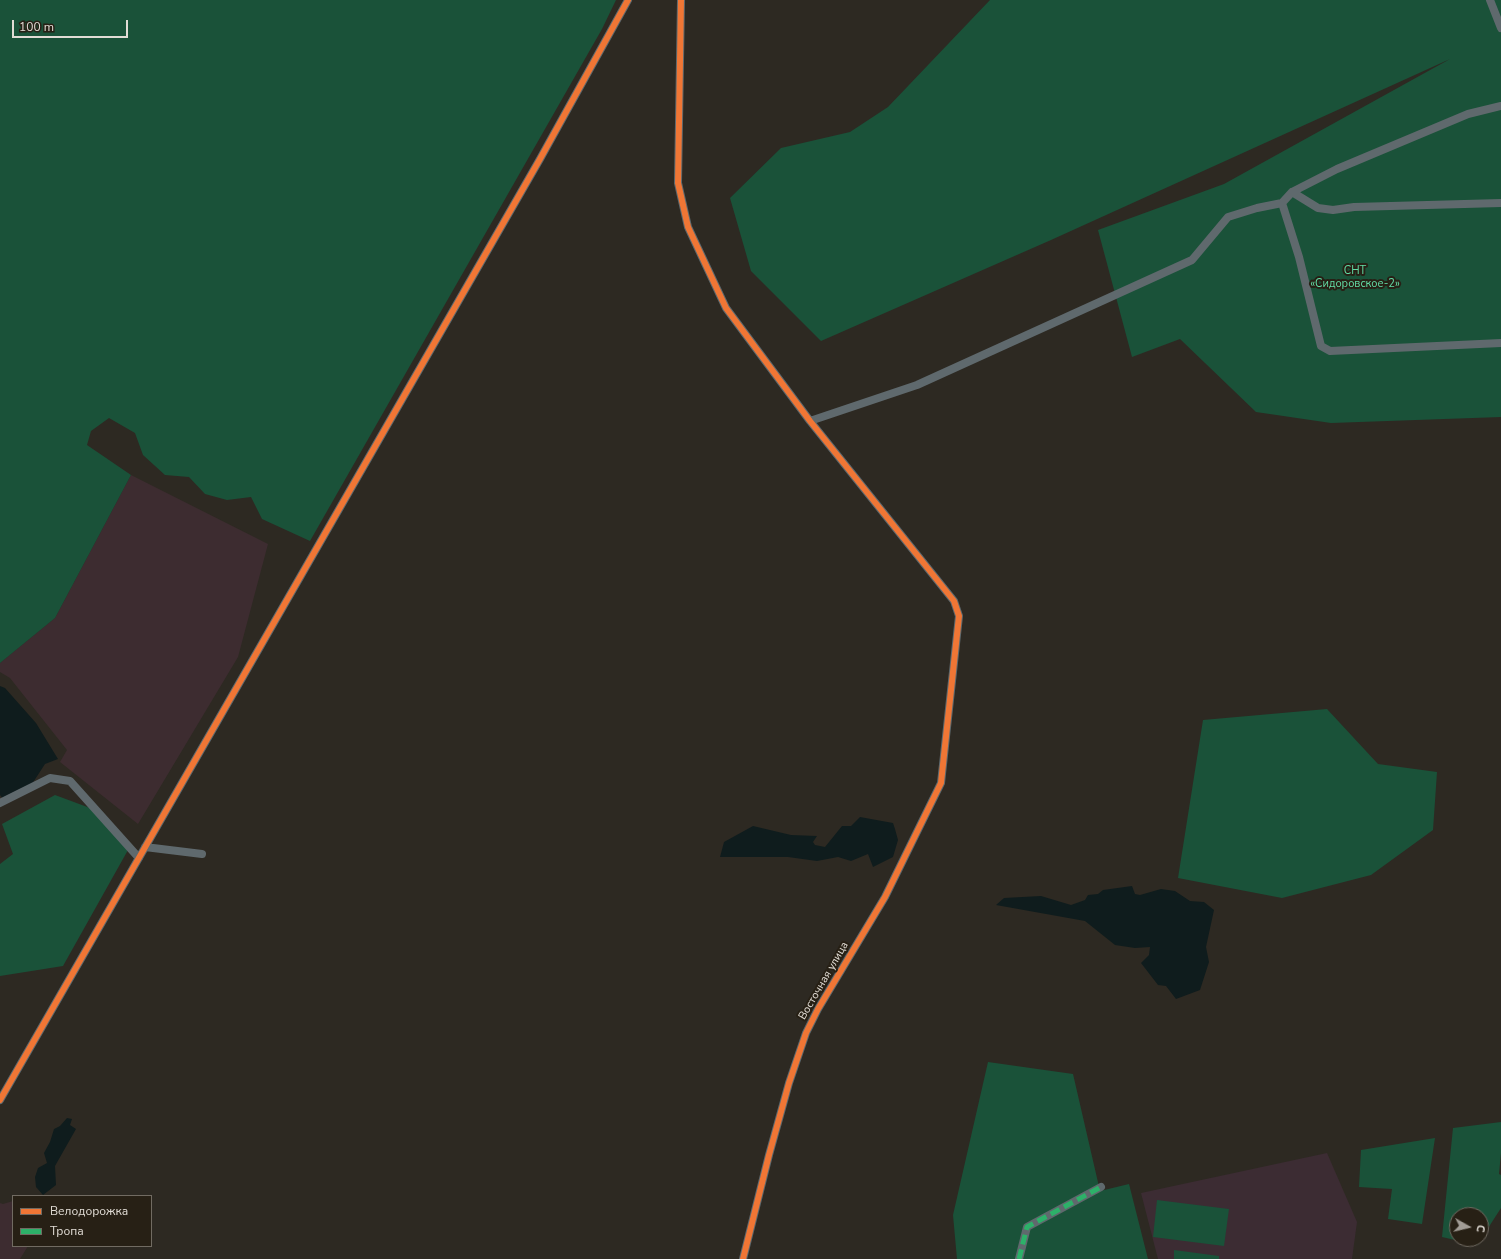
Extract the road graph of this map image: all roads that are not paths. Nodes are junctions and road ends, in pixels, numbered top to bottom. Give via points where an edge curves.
1 (628, 0) edge
2 (681, 0) edge
3 (1490, 0) edge
4 (1501, 28) edge
5 (1501, 106) edge
6 (1292, 192) junction
7 (1282, 203) junction
8 (1501, 203) edge
9 (1501, 343) edge
10 (810, 421) junction
11 (0, 803) edge
12 (145, 847) junction
13 (202, 854) dead end
14 (139, 858) junction
15 (0, 1100) edge
16 (1101, 1187) dead end
17 (743, 1259) edge
18 (1018, 1259) edge

1 - 12 street via 540,159
2 - 10 street, Восточная улица via 678,183 688,227 726,308
3 - 4 street
5 - 6 street via 1468,114 1337,169
6 - 7 street
6 - 8 street via 1318,208 1333,210 1354,207
7 - 9 street via 1299,257 1321,346 1330,351
7 - 10 street via 1228,217 1192,260 916,385
10 - 17 street, Восточная улица via 954,601 959,616 940,784 885,897 806,1032 769,1155
11 - 14 street via 50,778 70,781
12 - 13 street
12 - 14 street
14 - 15 street
16 - 18 street via 1027,1226

